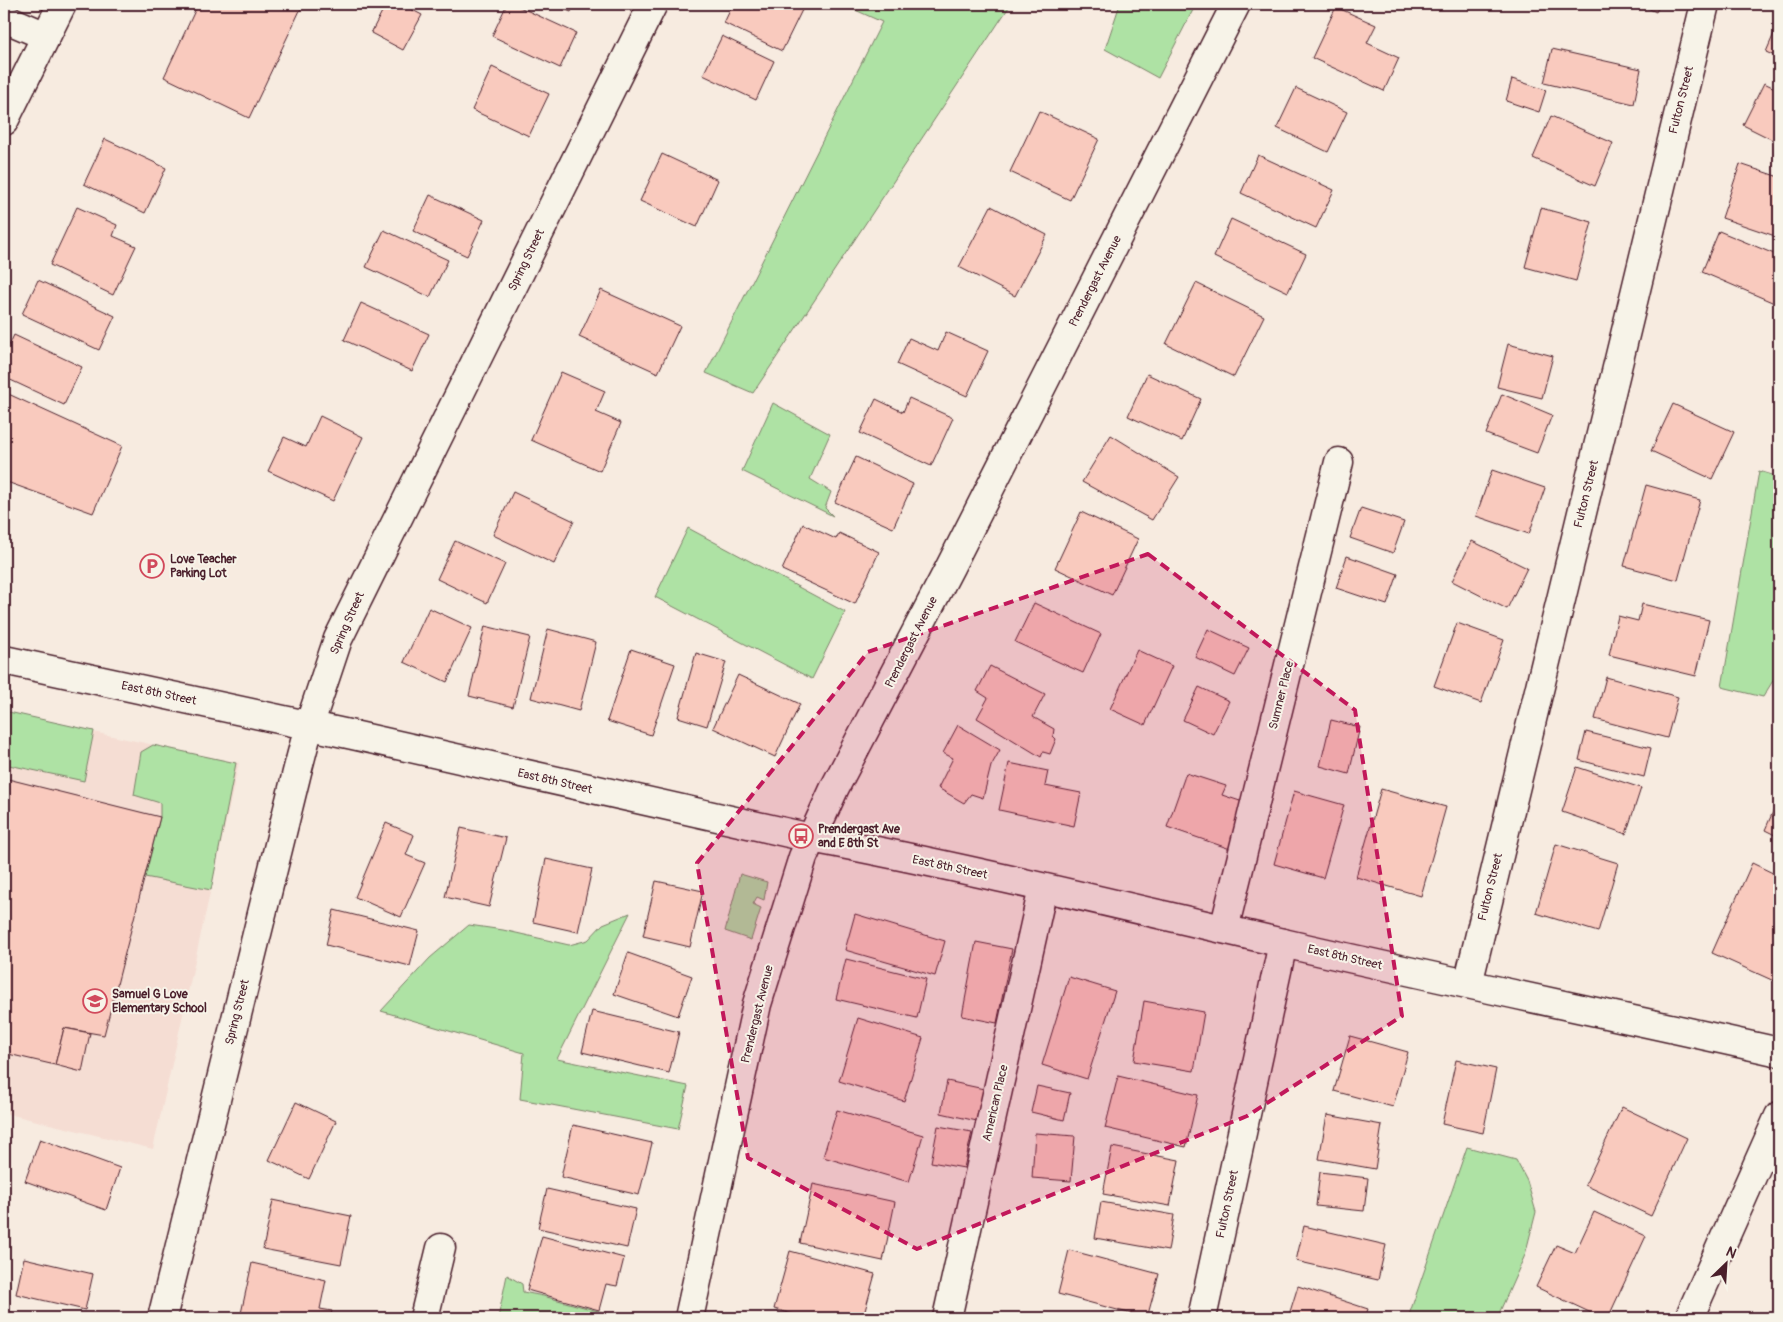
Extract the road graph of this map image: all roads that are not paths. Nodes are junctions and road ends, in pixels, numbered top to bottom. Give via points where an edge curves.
1 (62, 4) edge
2 (653, 4) edge
3 (1236, 4) edge
4 (1705, 4) edge
5 (4, 18) edge
6 (46, 36) junction
7 (4, 121) edge
8 (1339, 462) dead end
9 (4, 660) edge
10 (309, 726) junction
11 (811, 838) junction
12 (1043, 888) junction
13 (1224, 929) junction
14 (1283, 943) junction
15 (1468, 984) junction
16 (1779, 1052) edge
17 (1779, 1116) edge
18 (441, 1248) dead end
19 (162, 1318) edge
20 (424, 1318) edge
21 (689, 1318) edge
22 (947, 1318) edge
23 (1202, 1318) edge
24 (1689, 1318) edge

1 - 6 main road
2 - 10 main road, Spring Street via 339,637
3 - 11 main road, Prendergast Avenue
4 - 15 main road, Fulton Street
5 - 6 main road
6 - 7 main road
8 - 13 main road, Sumner Place
9 - 10 main road, East 8th Street
10 - 11 main road, East 8th Street
10 - 19 main road, Spring Street
11 - 12 main road, East 8th Street
11 - 21 main road, Prendergast Avenue via 793,884 757,1004
12 - 13 main road, East 8th Street
12 - 22 main road, American Place
13 - 14 main road, East 8th Street
14 - 15 main road, East 8th Street
14 - 23 main road, Fulton Street
15 - 16 main road, East 8th Street
17 - 24 main road
18 - 20 main road

